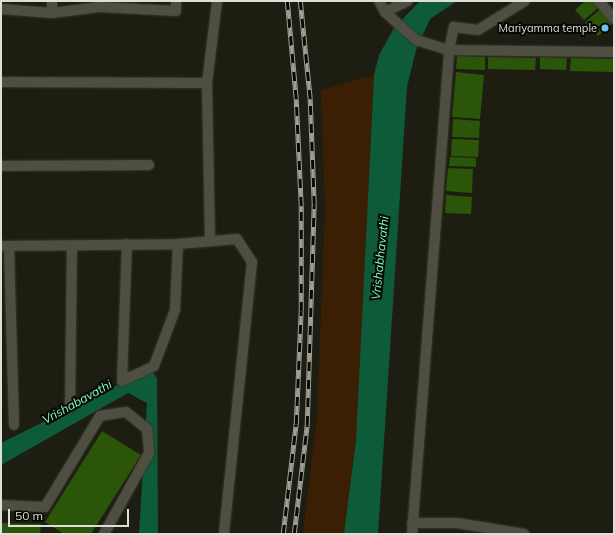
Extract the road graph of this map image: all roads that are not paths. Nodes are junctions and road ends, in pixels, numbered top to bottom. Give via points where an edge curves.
1 (52, 1) edge
2 (176, 1) edge
3 (217, 1) edge
4 (379, 1) edge
5 (408, 1) edge
6 (525, 1) edge
7 (599, 1) edge
8 (100, 4) edge
9 (138, 5) edge
10 (1, 9) edge
11 (52, 13) junction
12 (388, 16) junction
13 (614, 19) edge
14 (449, 50) junction
15 (614, 52) edge
16 (1, 82) edge
17 (207, 83) junction
18 (1, 166) edge
19 (149, 166) dead end
20 (210, 241) junction
21 (127, 244) junction
22 (178, 244) junction
23 (72, 245) junction
24 (5, 246) edge
25 (70, 407) dead end
26 (14, 425) dead end
27 (1, 505) edge
28 (412, 522) junction
29 (104, 534) edge
30 (224, 534) edge
31 (412, 534) edge
32 (524, 534) edge

1 - 11 street
2 - 9 street via 176,11
3 - 17 street
4 - 12 street
5 - 12 street
6 - 14 street via 478,30 454,27
7 - 13 street
8 - 9 street
8 - 11 street
10 - 11 street
12 - 14 street via 416,40
14 - 15 street
14 - 28 street
16 - 17 street
17 - 20 street
18 - 19 street
20 - 22 street
20 - 30 street via 237,239 252,262
21 - 22 street
21 - 22 street via 122,381 154,366 175,310
21 - 23 street
23 - 24 street
23 - 25 street
24 - 26 street
27 - 29 street via 45,507 100,416 126,412 147,429 150,453
28 - 31 street
28 - 32 street via 457,523

